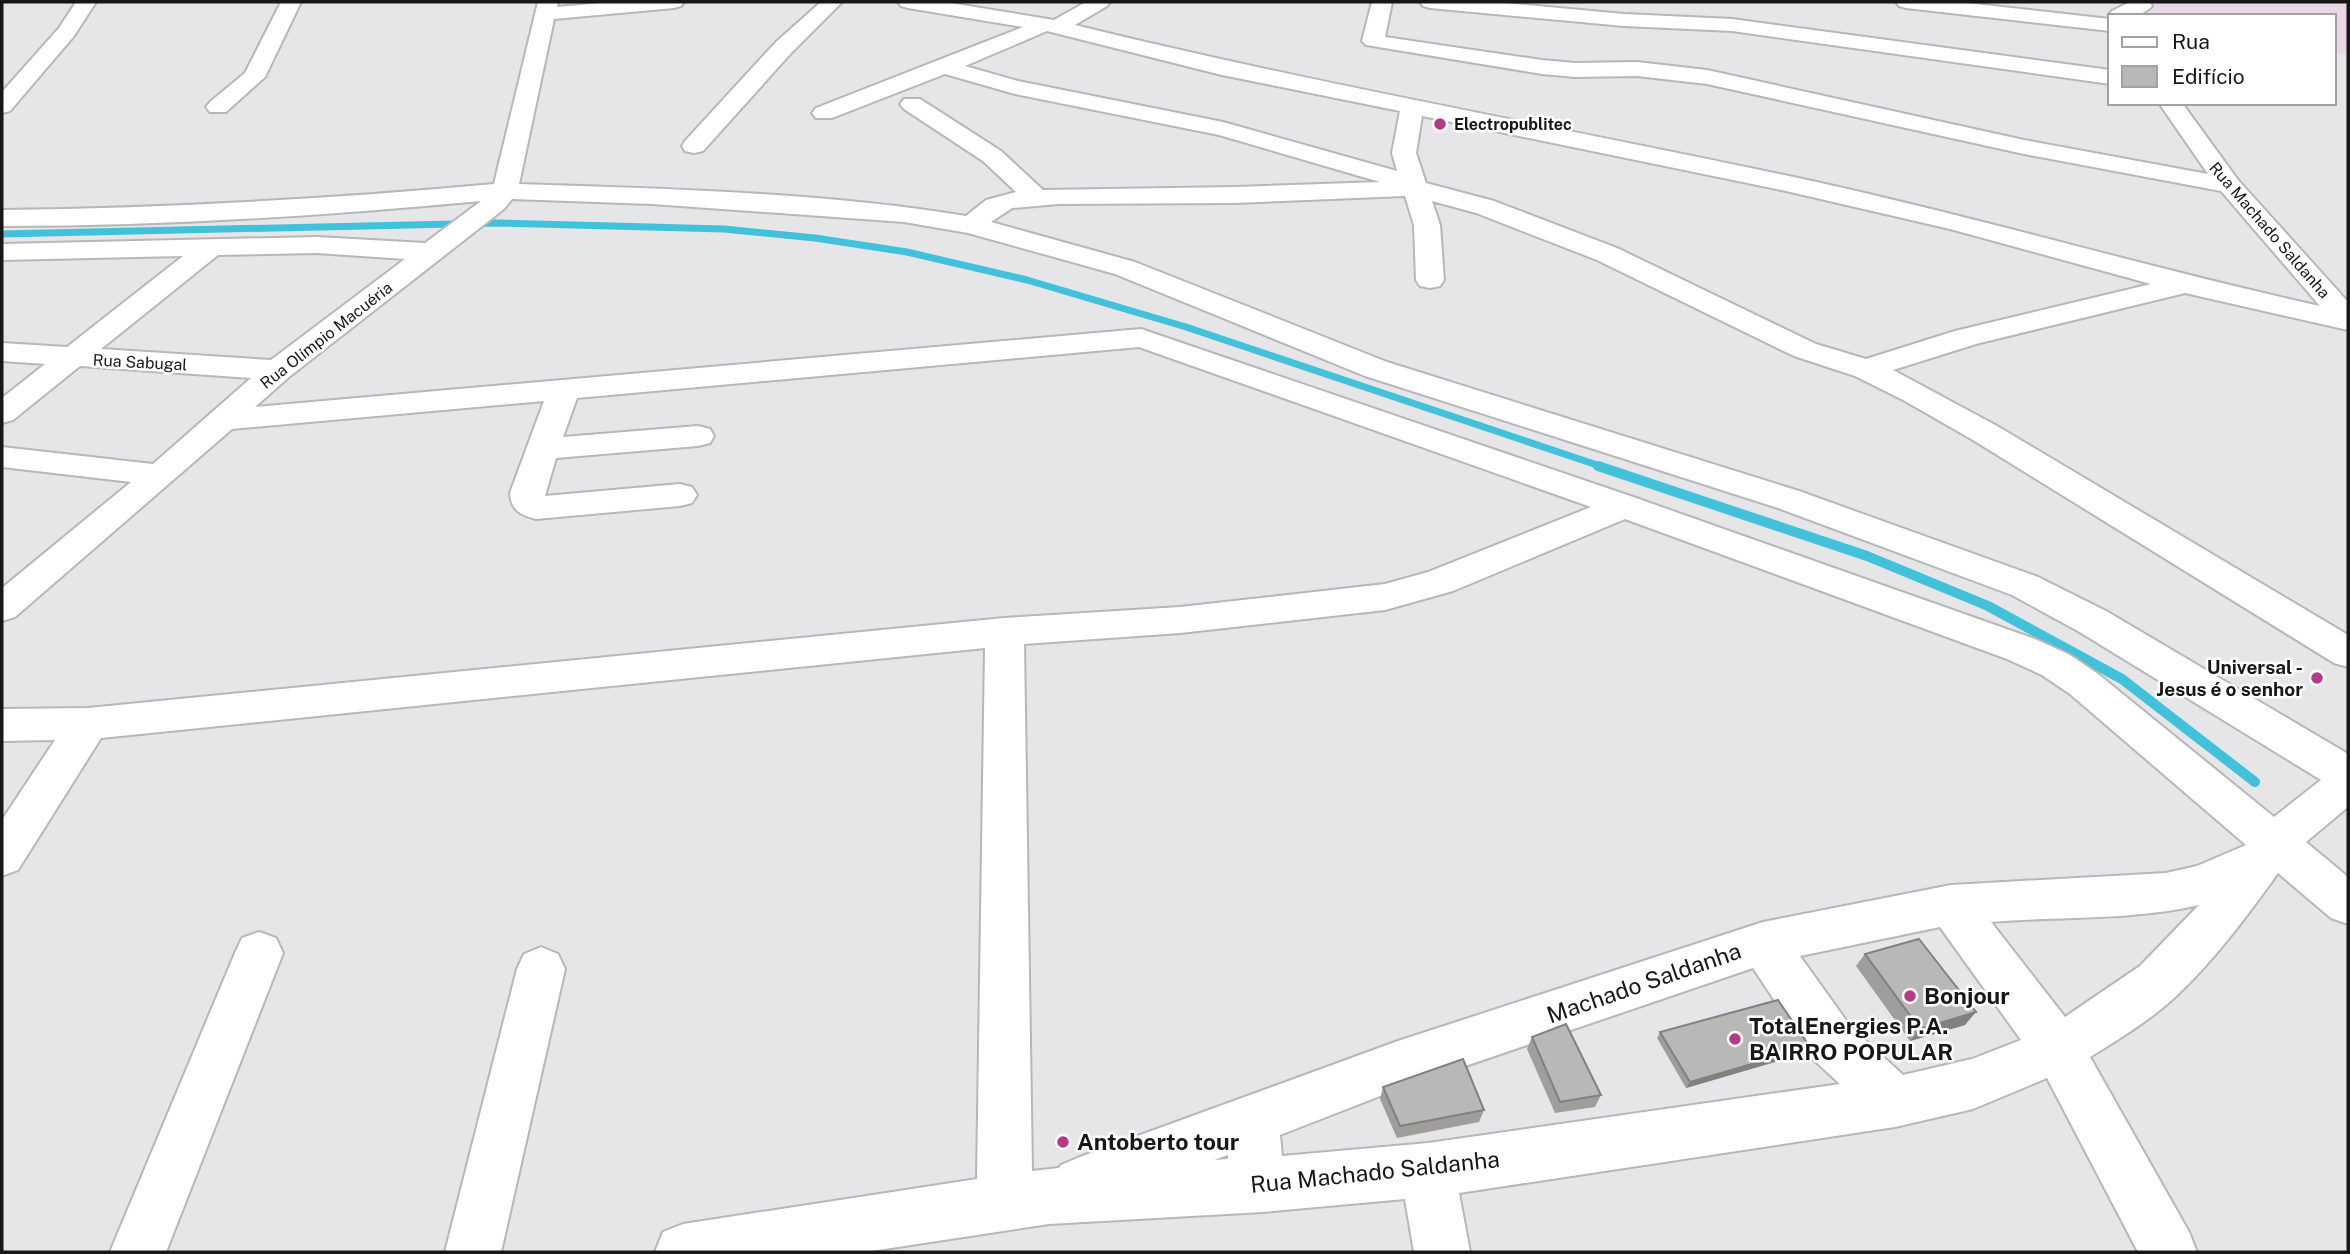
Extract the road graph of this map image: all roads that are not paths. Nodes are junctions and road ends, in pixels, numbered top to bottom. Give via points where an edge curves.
1 (86, 2) edge
2 (291, 2) edge
3 (674, 2) edge
4 (832, 2) edge
5 (908, 2) edge
6 (1100, 2) edge
7 (1382, 2) edge
8 (1430, 2) edge
9 (1906, 2) edge
10 (2140, 2) edge
11 (547, 8) edge
12 (2122, 14) edge
13 (2108, 25) edge
14 (1051, 26) junction
15 (940, 66) junction
16 (2108, 77) edge
17 (912, 104) dead end
18 (2171, 105) edge
19 (2, 106) edge
20 (218, 107) dead end
21 (1412, 108) junction
22 (824, 113) dead end
23 (694, 146) dead end
24 (1413, 184) junction
25 (2229, 185) junction
26 (500, 197) junction
27 (1036, 198) junction
28 (2, 218) edge
29 (971, 225) junction
30 (212, 247) junction
31 (438, 247) junction
32 (2, 251) edge
33 (1430, 280) dead end
34 (2186, 285) junction
35 (1169, 317) junction
36 (2348, 321) edge
37 (2, 352) edge
38 (73, 358) junction
39 (1866, 369) junction
40 (278, 370) junction
41 (564, 389) junction
42 (2, 413) edge
43 (221, 420) junction
44 (698, 436) dead end
45 (543, 449) junction
46 (2, 457) edge
47 (161, 475) junction
48 (680, 495) dead end
49 (1624, 506) junction
50 (10, 593) edge
51 (1004, 632) junction
52 (2348, 653) edge
53 (88, 724) junction
54 (2, 725) edge
55 (2348, 775) edge
56 (2348, 782) edge
57 (2267, 851) junction
58 (2, 857) edge
59 (2348, 904) edge
60 (1951, 905) junction
61 (1763, 943) junction
62 (260, 953) dead end
63 (541, 969) dead end
64 (2058, 1049) junction
65 (1895, 1102) junction
66 (1252, 1118) junction
67 (1428, 1170) junction
68 (1264, 1185) junction
69 (1027, 1200) junction
70 (711, 1250) edge
71 (138, 1252) edge
72 (473, 1252) edge
73 (1442, 1252) edge
74 (2169, 1252) edge

1 - 19 street via 67,32
2 - 20 street via 254,77
3 - 11 street
4 - 23 street via 784,47
5 - 14 street
6 - 14 street
7 - 25 street via 1376,42 1542,67 1637,69 1707,77 2024,147
8 - 16 street via 1732,25
9 - 13 street
10 - 12 street via 2142,6
11 - 26 street
14 - 15 street
14 - 21 street
15 - 22 street
15 - 24 street via 1028,90 1223,129
17 - 27 street via 992,156
18 - 25 street, Rua Machado Saldanha
21 - 24 street via 1404,153
21 - 34 street via 1799,186
24 - 27 street
24 - 33 street via 1427,225
24 - 39 street via 1607,254 1805,350
25 - 36 street, Rua Machado Saldanha
26 - 28 street via 98,218
26 - 29 street via 663,185
26 - 31 street, Rua Olímpio Macuéria
27 - 29 street via 1007,201
29 - 35 street via 1125,268
30 - 31 street
30 - 32 street
30 - 38 street
31 - 40 street, Rua Olímpio Macuéria
34 - 36 street
34 - 39 street via 1965,337
35 - 41 street
35 - 49 street
35 - 55 street via 1376,369 1787,499 2025,586 2092,621
37 - 38 street, Rua Sabugal
38 - 40 street, Rua Sabugal
38 - 42 street
39 - 52 street via 1985,433
40 - 43 street, Rua Olímpio Macuéria
41 - 43 street
41 - 45 street
43 - 47 street, Rua Olímpio Macuéria
44 - 45 street
45 - 48 street via 527,493 528,503 536,508
46 - 47 street
47 - 50 street, Rua Olímpio Macuéria
49 - 51 street via 1440,582 1385,597 1180,620
49 - 57 street via 2056,665 2084,684
51 - 53 street
51 - 69 street via 1006,958
53 - 54 street
53 - 58 street
56 - 57 street, Rua Machado Saldanha
57 - 59 street
57 - 60 street, Machado Saldanha via 2204,884 2166,893
57 - 64 street, Rua Machado Saldanha via 2223,911 2157,982
60 - 61 street, Machado Saldanha
60 - 64 street
61 - 65 street via 1832,1043
61 - 66 street, Machado Saldanha
62 - 71 street
63 - 72 street
64 - 65 street, Rua Machado Saldanha via 1973,1084
64 - 74 street
65 - 67 street, Rua Machado Saldanha
66 - 68 street via 1255,1161
66 - 69 street, Machado Saldanha
67 - 68 street, Rua Machado Saldanha
67 - 73 street
68 - 69 street, Rua Machado Saldanha
69 - 70 street, Rua Machado Saldanha

